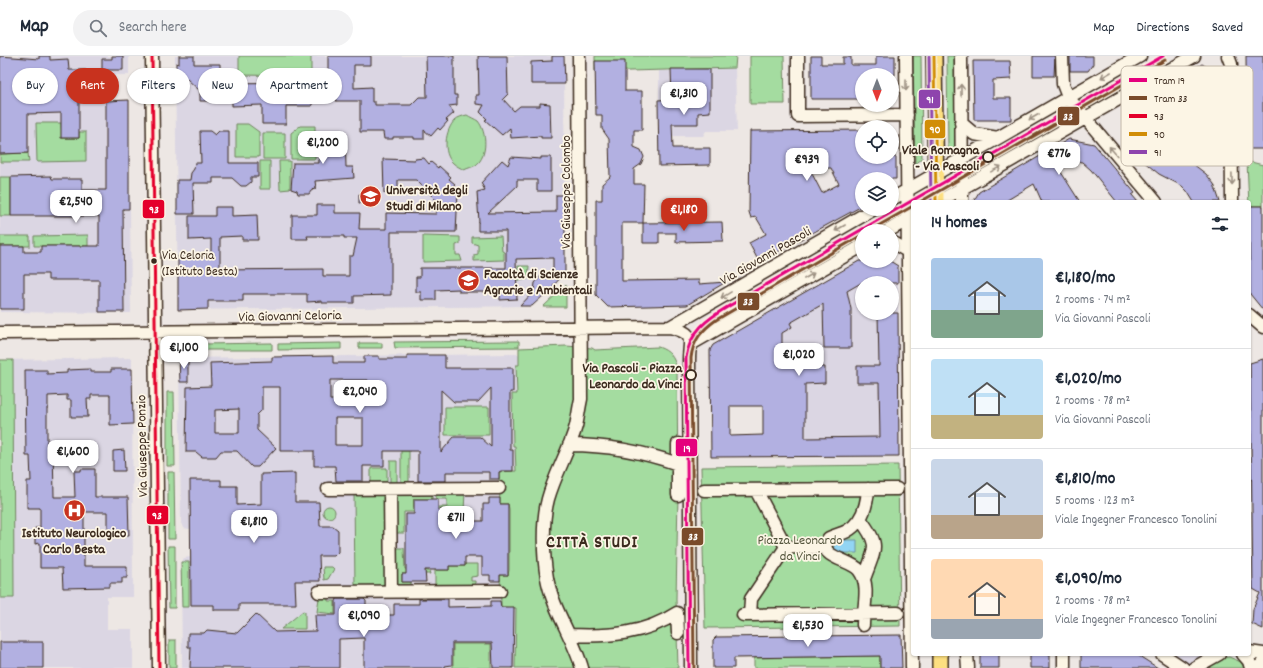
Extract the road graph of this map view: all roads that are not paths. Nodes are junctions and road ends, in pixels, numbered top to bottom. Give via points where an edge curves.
1 (152, 56) edge
2 (579, 56) edge
3 (798, 56) edge
4 (906, 56) edge
5 (934, 56) edge
6 (961, 56) edge
7 (1062, 56) edge
8 (1140, 56) edge
9 (1194, 56) edge
10 (1228, 56) edge
11 (1122, 66) edge
12 (1177, 66) edge
13 (1231, 66) edge
14 (1121, 67) edge
15 (1068, 97) junction
16 (1121, 99) edge
17 (907, 115) junction
18 (1086, 119) junction
19 (962, 123) junction
20 (998, 138) junction
21 (962, 159) junction
22 (1121, 160) edge
23 (1126, 166) edge
24 (1232, 166) edge
25 (935, 174) junction
26 (962, 188) junction
27 (908, 190) junction
28 (899, 195) edge
29 (937, 200) edge
30 (941, 200) edge
31 (962, 200) edge
32 (1154, 200) edge
33 (1232, 200) edge
34 (862, 216) edge
35 (911, 218) edge
36 (899, 225) edge
37 (899, 246) edge
38 (855, 250) edge
39 (909, 252) junction
40 (1251, 317) edge
41 (670, 327) junction
42 (1263, 327) edge
43 (581, 328) junction
44 (0, 333) edge
45 (154, 333) junction
46 (692, 344) junction
47 (911, 405) edge
48 (569, 445) junction
49 (674, 447) dead end
50 (675, 463) junction
51 (500, 488) dead end
52 (328, 489) dead end
53 (390, 489) junction
54 (868, 489) junction
55 (897, 489) dead end
56 (704, 490) dead end
57 (756, 490) junction
58 (678, 495) dead end
59 (860, 519) junction
60 (786, 547) junction
61 (826, 548) junction
62 (864, 579) junction
63 (500, 591) dead end
64 (319, 592) dead end
65 (391, 592) junction
66 (898, 613) dead end
67 (863, 619) junction
68 (668, 620) dead end
69 (570, 635) junction
70 (1251, 652) edge
71 (1263, 654) edge
72 (912, 656) edge
73 (940, 656) edge
74 (967, 656) edge
75 (1064, 656) edge
76 (1165, 656) edge
77 (1215, 656) edge
78 (1245, 656) edge
79 (1263, 663) edge
80 (159, 668) edge
81 (582, 668) edge
82 (691, 668) edge
83 (912, 668) edge
84 (940, 668) edge
85 (968, 668) edge
86 (1064, 668) edge
87 (1183, 668) edge
88 (1194, 668) edge
89 (1251, 668) edge
90 (1257, 668) edge

1 - 45 street, Via Giuseppe Ponzio
2 - 43 street, Via Giuseppe Colombo
3 - 17 street via 798,116
4 -> 17 street
5 - 25 main road
19 -> 6 street
7 - 15 street via 1063,84
8 -> 11 street
9 - 12 street
10 -> 13 street
14 -> 15 street
15 - 18 street
15 -> 20 street
16 - 18 street
17 - 27 street
22 -> 18 street
26 -> 18 street
19 - 20 street via 974,134
19 - 21 street
20 - 21 street
21 - 25 street
21 - 26 street
32 -> 23 street
24 -> 33 street
25 - 27 street
25 - 29 main road
26 - 30 street
26 - 31 street
27 - 28 street
27 - 35 street
34 -> 41 street, Via Giovanni Pascoli
35 - 36 street
35 - 39 street
37 - 39 street
46 -> 38 street
39 - 47 street
40 - 42 street
41 - 43 street
41 - 46 street via 686,334
43 - 45 street, Via Giovanni Celoria
43 - 48 street via 581,399
44 - 45 street, Via Giovanni Celoria
45 - 80 street, Via Giuseppe Ponzio
46 - 82 street via 688,360
48 - 50 street via 593,441
48 - 69 street via 552,484 544,522 546,577 551,595
49 - 50 street
50 - 58 street
51 - 53 street
52 - 53 street
53 - 65 street
54 - 55 street
54 - 57 street
54 - 59 street via 866,508
56 - 57 street
57 - 60 street
59 - 61 street via 848,530 829,538
59 - 62 street via 873,537 875,546
60 - 61 street
60 - 67 street via 751,599 747,615 773,621
61 - 62 street via 830,556 843,559 854,566
62 - 67 street
63 - 65 street
64 - 65 street
66 - 67 street
68 - 69 street via 631,633 595,641
69 - 81 street
70 - 71 street
72 - 83 street
73 - 84 main road
74 - 85 street
75 - 86 street
76 - 87 street
77 - 88 street
78 - 89 street
79 - 90 street

